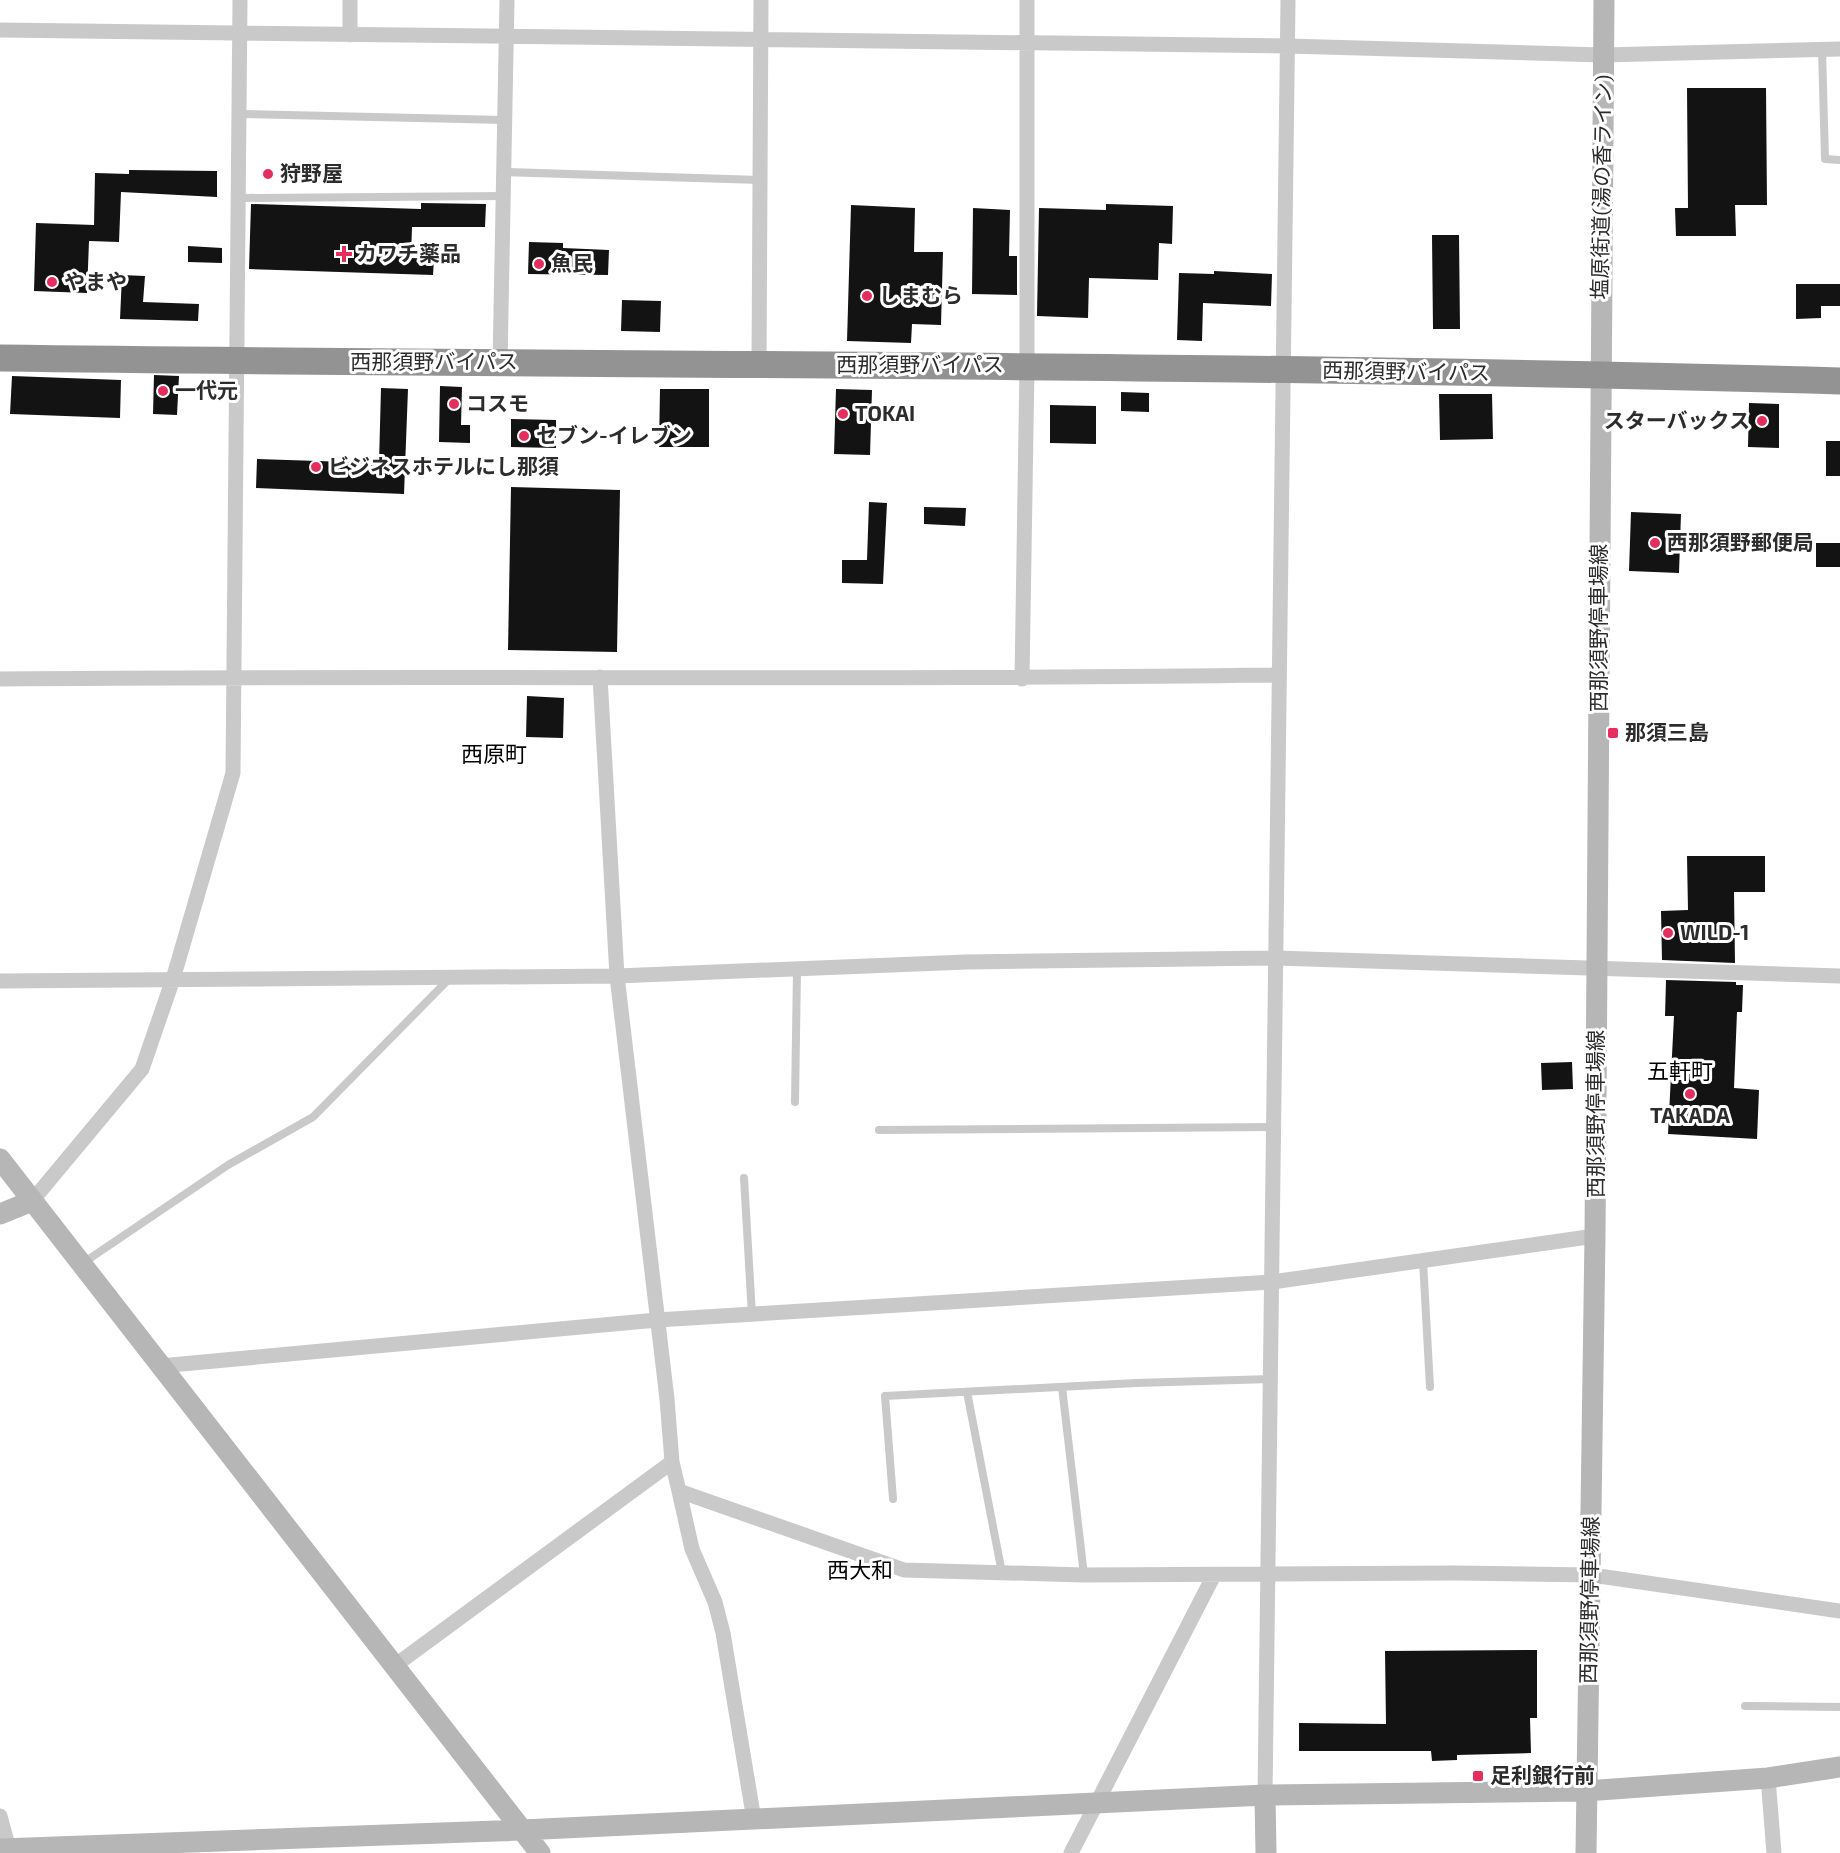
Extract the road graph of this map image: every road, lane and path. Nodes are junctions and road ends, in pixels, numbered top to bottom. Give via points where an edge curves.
1 (240, 0) edge
2 (350, 0) edge
3 (507, 0) edge
4 (761, 0) edge
5 (1027, 0) edge
6 (1288, 0) edge
7 (1604, 0) edge
8 (0, 30) edge
9 (240, 33) junction
10 (350, 34) junction
11 (507, 37) junction
12 (760, 38) junction
13 (1027, 44) junction
14 (1288, 46) junction
15 (1840, 49) edge
16 (1822, 50) junction
17 (1603, 55) junction
18 (240, 114) junction
19 (505, 120) junction
20 (1840, 160) edge
21 (504, 172) junction
22 (760, 180) junction
23 (503, 196) junction
24 (239, 198) junction
25 (0, 358) edge
26 (239, 361) junction
27 (500, 363) junction
28 (759, 365) junction
29 (1027, 366) junction
30 (1284, 370) junction
31 (1600, 374) junction
32 (1840, 381) edge
33 (1280, 675) junction
34 (234, 677) junction
35 (600, 677) junction
36 (1022, 679) junction
37 (0, 680) edge
38 (1276, 958) junction
39 (1597, 968) junction
40 (797, 969) junction
41 (617, 976) junction
42 (1840, 976) edge
43 (451, 977) junction
44 (173, 979) junction
45 (0, 981) edge
46 (795, 1101) dead end
47 (1272, 1126) junction
48 (879, 1130) dead end
49 (0, 1159) edge
50 (744, 1178) dead end
51 (32, 1201) junction
52 (0, 1214) edge
53 (1595, 1236) junction
54 (1423, 1261) junction
55 (81, 1264) junction
56 (1272, 1282) junction
57 (752, 1315) junction
58 (657, 1320) junction
59 (160, 1366) junction
60 (1271, 1379) junction
61 (1062, 1387) junction
62 (1430, 1387) dead end
63 (967, 1392) junction
64 (672, 1462) junction
65 (679, 1491) junction
66 (893, 1499) dead end
67 (1002, 1573) junction
68 (1269, 1573) junction
69 (1084, 1575) junction
70 (1214, 1575) junction
71 (1592, 1575) junction
72 (1840, 1611) edge
73 (393, 1667) junction
74 (1745, 1706) dead end
75 (1840, 1707) edge
76 (1840, 1767) edge
77 (1768, 1778) junction
78 (1585, 1791) junction
79 (1265, 1795) junction
80 (1095, 1804) junction
81 (0, 1816) edge
82 (754, 1820) junction
83 (522, 1830) junction
84 (1774, 1847) edge
85 (6, 1850) edge
86 (540, 1853) edge
87 (1071, 1853) edge
88 (1266, 1853) edge
89 (1586, 1853) edge
90 (1763, 1853) edge

1 - 9 street
2 - 10 street
3 - 11 street
4 - 12 street
5 - 13 street
6 - 14 street
7 - 17 street, 塩原街道(湯の香ライン)
8 - 9 street
9 - 10 street
9 - 18 street
10 - 11 street
11 - 12 street
11 - 19 street
12 - 13 street
12 - 22 street
13 - 14 street
13 - 29 street
14 - 17 street
14 - 30 street
15 - 16 street
16 - 17 street
16 - 20 lane via 1825,159
17 - 31 street, 塩原街道(湯の香ライン)
18 - 19 lane
18 - 24 street
19 - 21 street
21 - 22 lane
21 - 23 street
22 - 28 street
23 - 24 lane
23 - 27 street
24 - 26 street
25 - 26 highway, 西那須野バイパス
26 - 27 highway, 西那須野バイパス
26 - 34 street
27 - 28 highway, 西那須野バイパス
28 - 29 highway, 西那須野バイパス
29 - 30 highway, 西那須野バイパス
29 - 36 street
30 - 31 highway, 西那須野バイパス
30 - 33 street
31 - 32 highway, 西那須野バイパス
31 - 39 street, 西那須野停車場線
33 - 36 street
33 - 38 street
34 - 35 street
34 - 37 street
34 - 44 street via 233,773
35 - 36 street
35 - 41 street
38 - 39 street
38 - 40 street via 966,962
38 - 47 street
39 - 42 street
39 - 53 street, 西那須野停車場線
40 - 41 street
40 - 46 lane
41 - 43 street
41 - 58 street
43 - 44 street
43 - 55 lane via 313,1117 228,1165
44 - 45 street
44 - 51 street via 142,1069
47 - 48 lane
47 - 56 street
49 - 51 street
50 - 57 lane
51 - 52 street
51 - 55 street
53 - 54 street
53 - 71 street, 西那須野停車場線
54 - 56 street
54 - 62 lane
55 - 59 street
56 - 57 street
56 - 60 street
57 - 58 street
58 - 59 street
58 - 64 street
59 - 73 street
60 - 61 lane
60 - 68 street
61 - 63 lane
61 - 69 lane
63 - 66 lane via 885,1396
63 - 67 lane
64 - 65 street
64 - 73 street
65 - 67 street via 891,1568
65 - 82 street via 692,1549 715,1602 723,1633
67 - 69 street
68 - 70 street
68 - 71 street
68 - 79 street
69 - 70 street
70 - 80 street
71 - 72 street
71 - 78 street, 西那須野停車場線
73 - 83 street
74 - 75 lane
76 - 77 street
77 - 78 street
77 - 84 street
78 - 79 street
78 - 89 street, 西那須野停車場線
79 - 80 street
79 - 88 street
80 - 82 street
80 - 87 street
81 - 85 street
82 - 83 street
83 - 85 street
83 - 86 street
84 - 90 street

